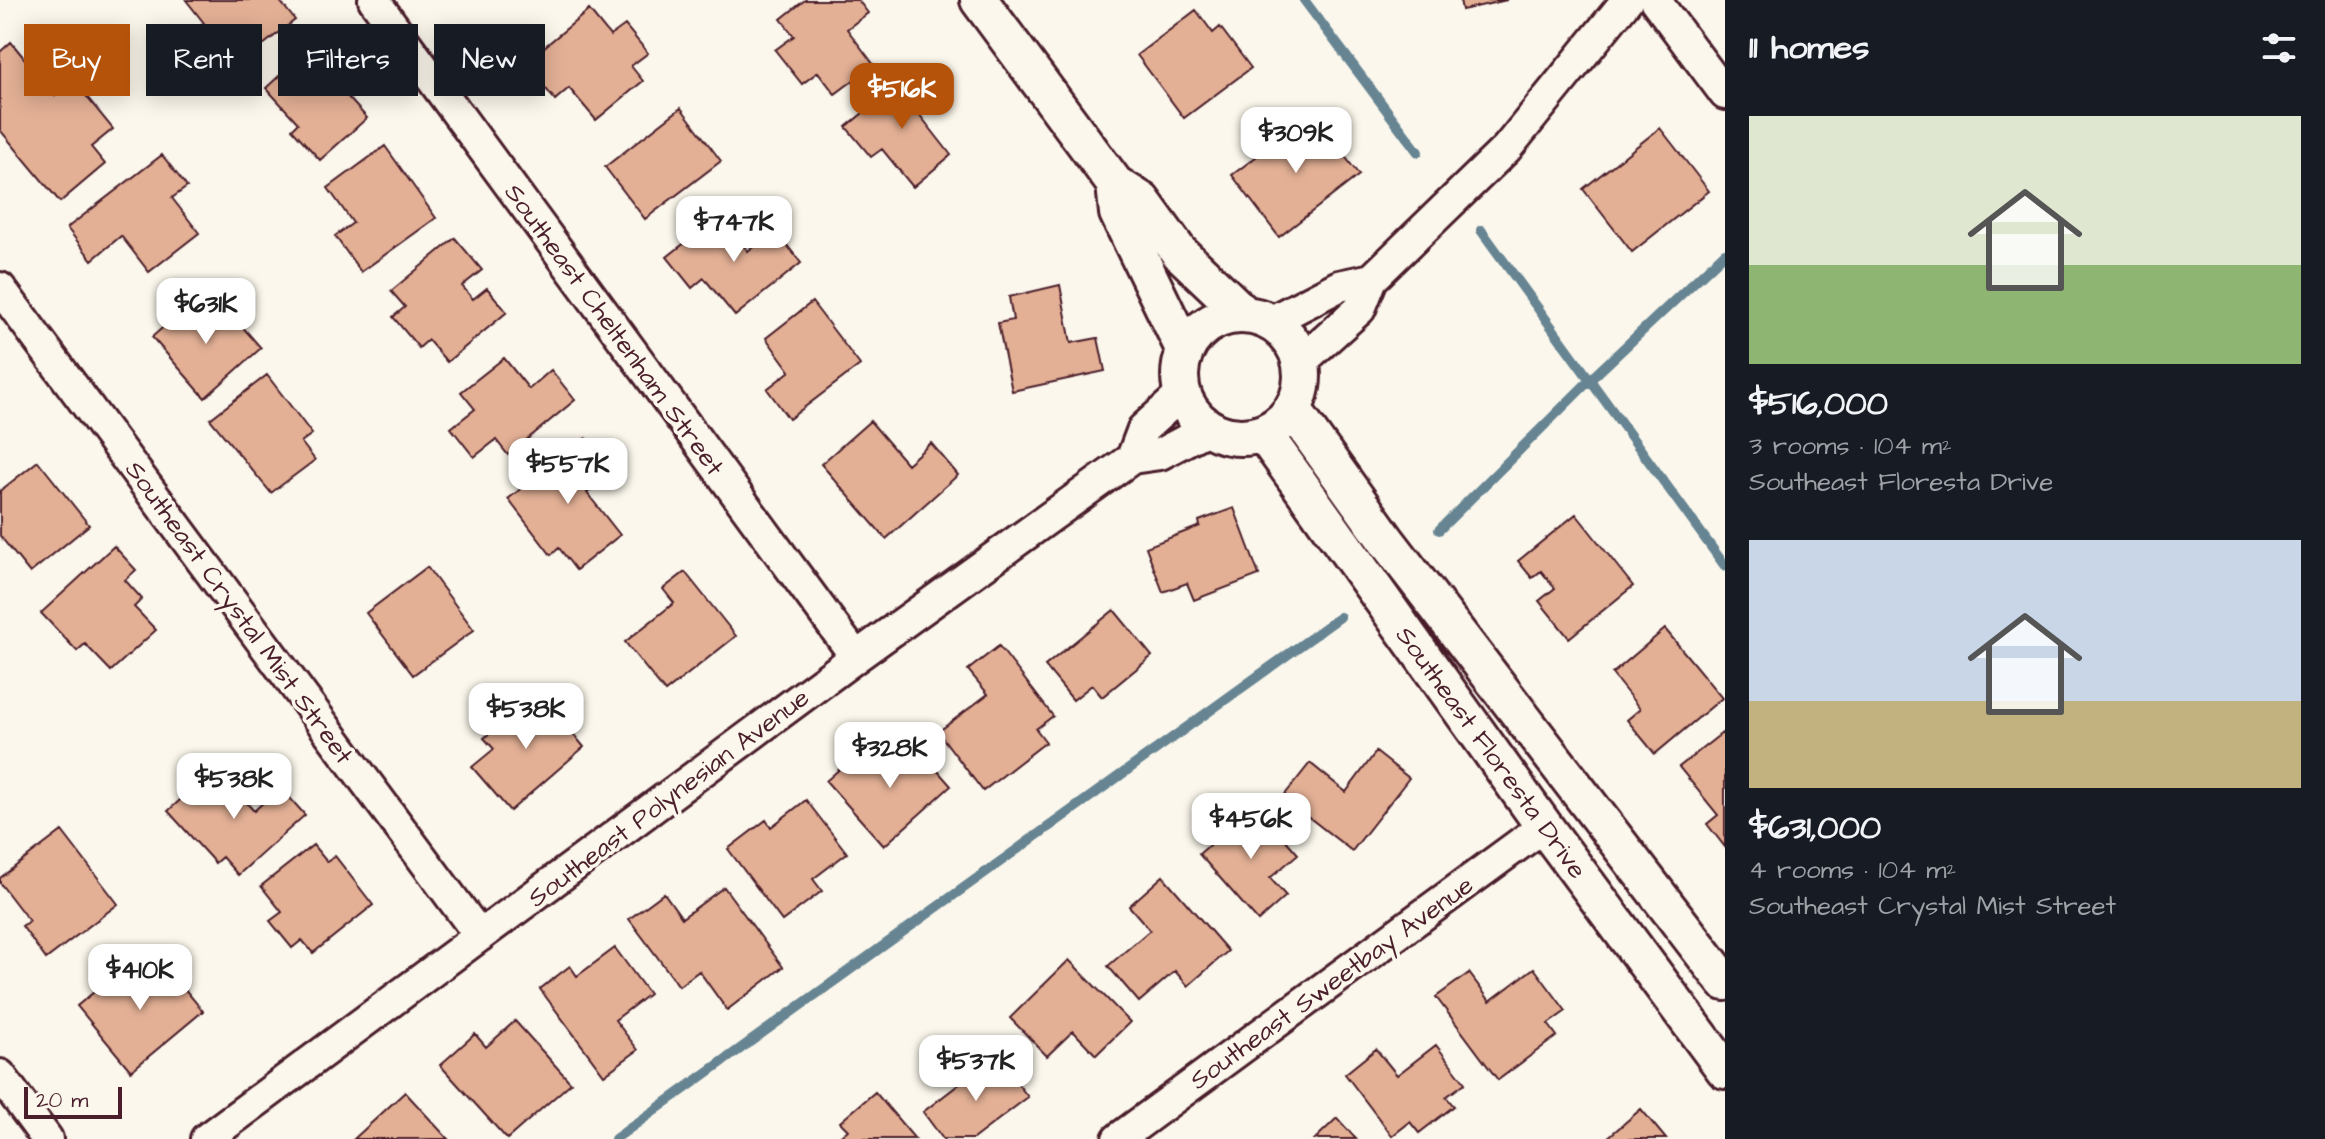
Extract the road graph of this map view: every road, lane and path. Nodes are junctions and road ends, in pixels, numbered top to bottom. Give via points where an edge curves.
1 (374, 0) edge
2 (979, 0) edge
3 (1627, 0) edge
4 (1655, 0) edge
5 (1725, 94) edge
6 (1115, 184) junction
7 (1372, 279) junction
8 (0, 288) edge
9 (1257, 318) junction
10 (1185, 351) junction
11 (1301, 362) junction
12 (1183, 393) junction
13 (1293, 410) junction
14 (1209, 428) junction
15 (1263, 433) junction
16 (1132, 458) junction
17 (856, 657) junction
18 (1544, 826) junction
19 (480, 936) junction
20 (1725, 982) edge
21 (1725, 1070) edge
22 (0, 1075) edge
23 (47, 1139) edge
24 (206, 1139) edge
25 (1118, 1139) edge

1 - 17 street, Southeast Cheltenham Street
2 - 6 street
3 - 7 street via 1507,148
4 - 5 street
6 - 9 street via 1142,201 1179,252
6 - 10 street via 1118,213
7 - 9 street
7 - 11 street via 1360,309
8 - 19 street, Southeast Crystal Mist Street
9 - 10 street via 1226,317 1209,324
9 - 11 street via 1284,332
10 - 12 street
11 - 13 street
12 - 14 street
12 - 16 street, Southeast Polynesian Avenue via 1143,429
13 - 15 street
13 - 20 street, Southeast Floresta Drive via 1386,540
14 - 15 street via 1226,435
14 - 16 street, Southeast Polynesian Avenue via 1160,454
15 - 18 street, Southeast Floresta Drive
16 - 17 street, Southeast Polynesian Avenue
17 - 19 street, Southeast Polynesian Avenue
18 - 21 street, Southeast Floresta Drive
18 - 25 street, Southeast Sweetbay Avenue
19 - 24 street, Southeast Polynesian Avenue
22 - 23 street

